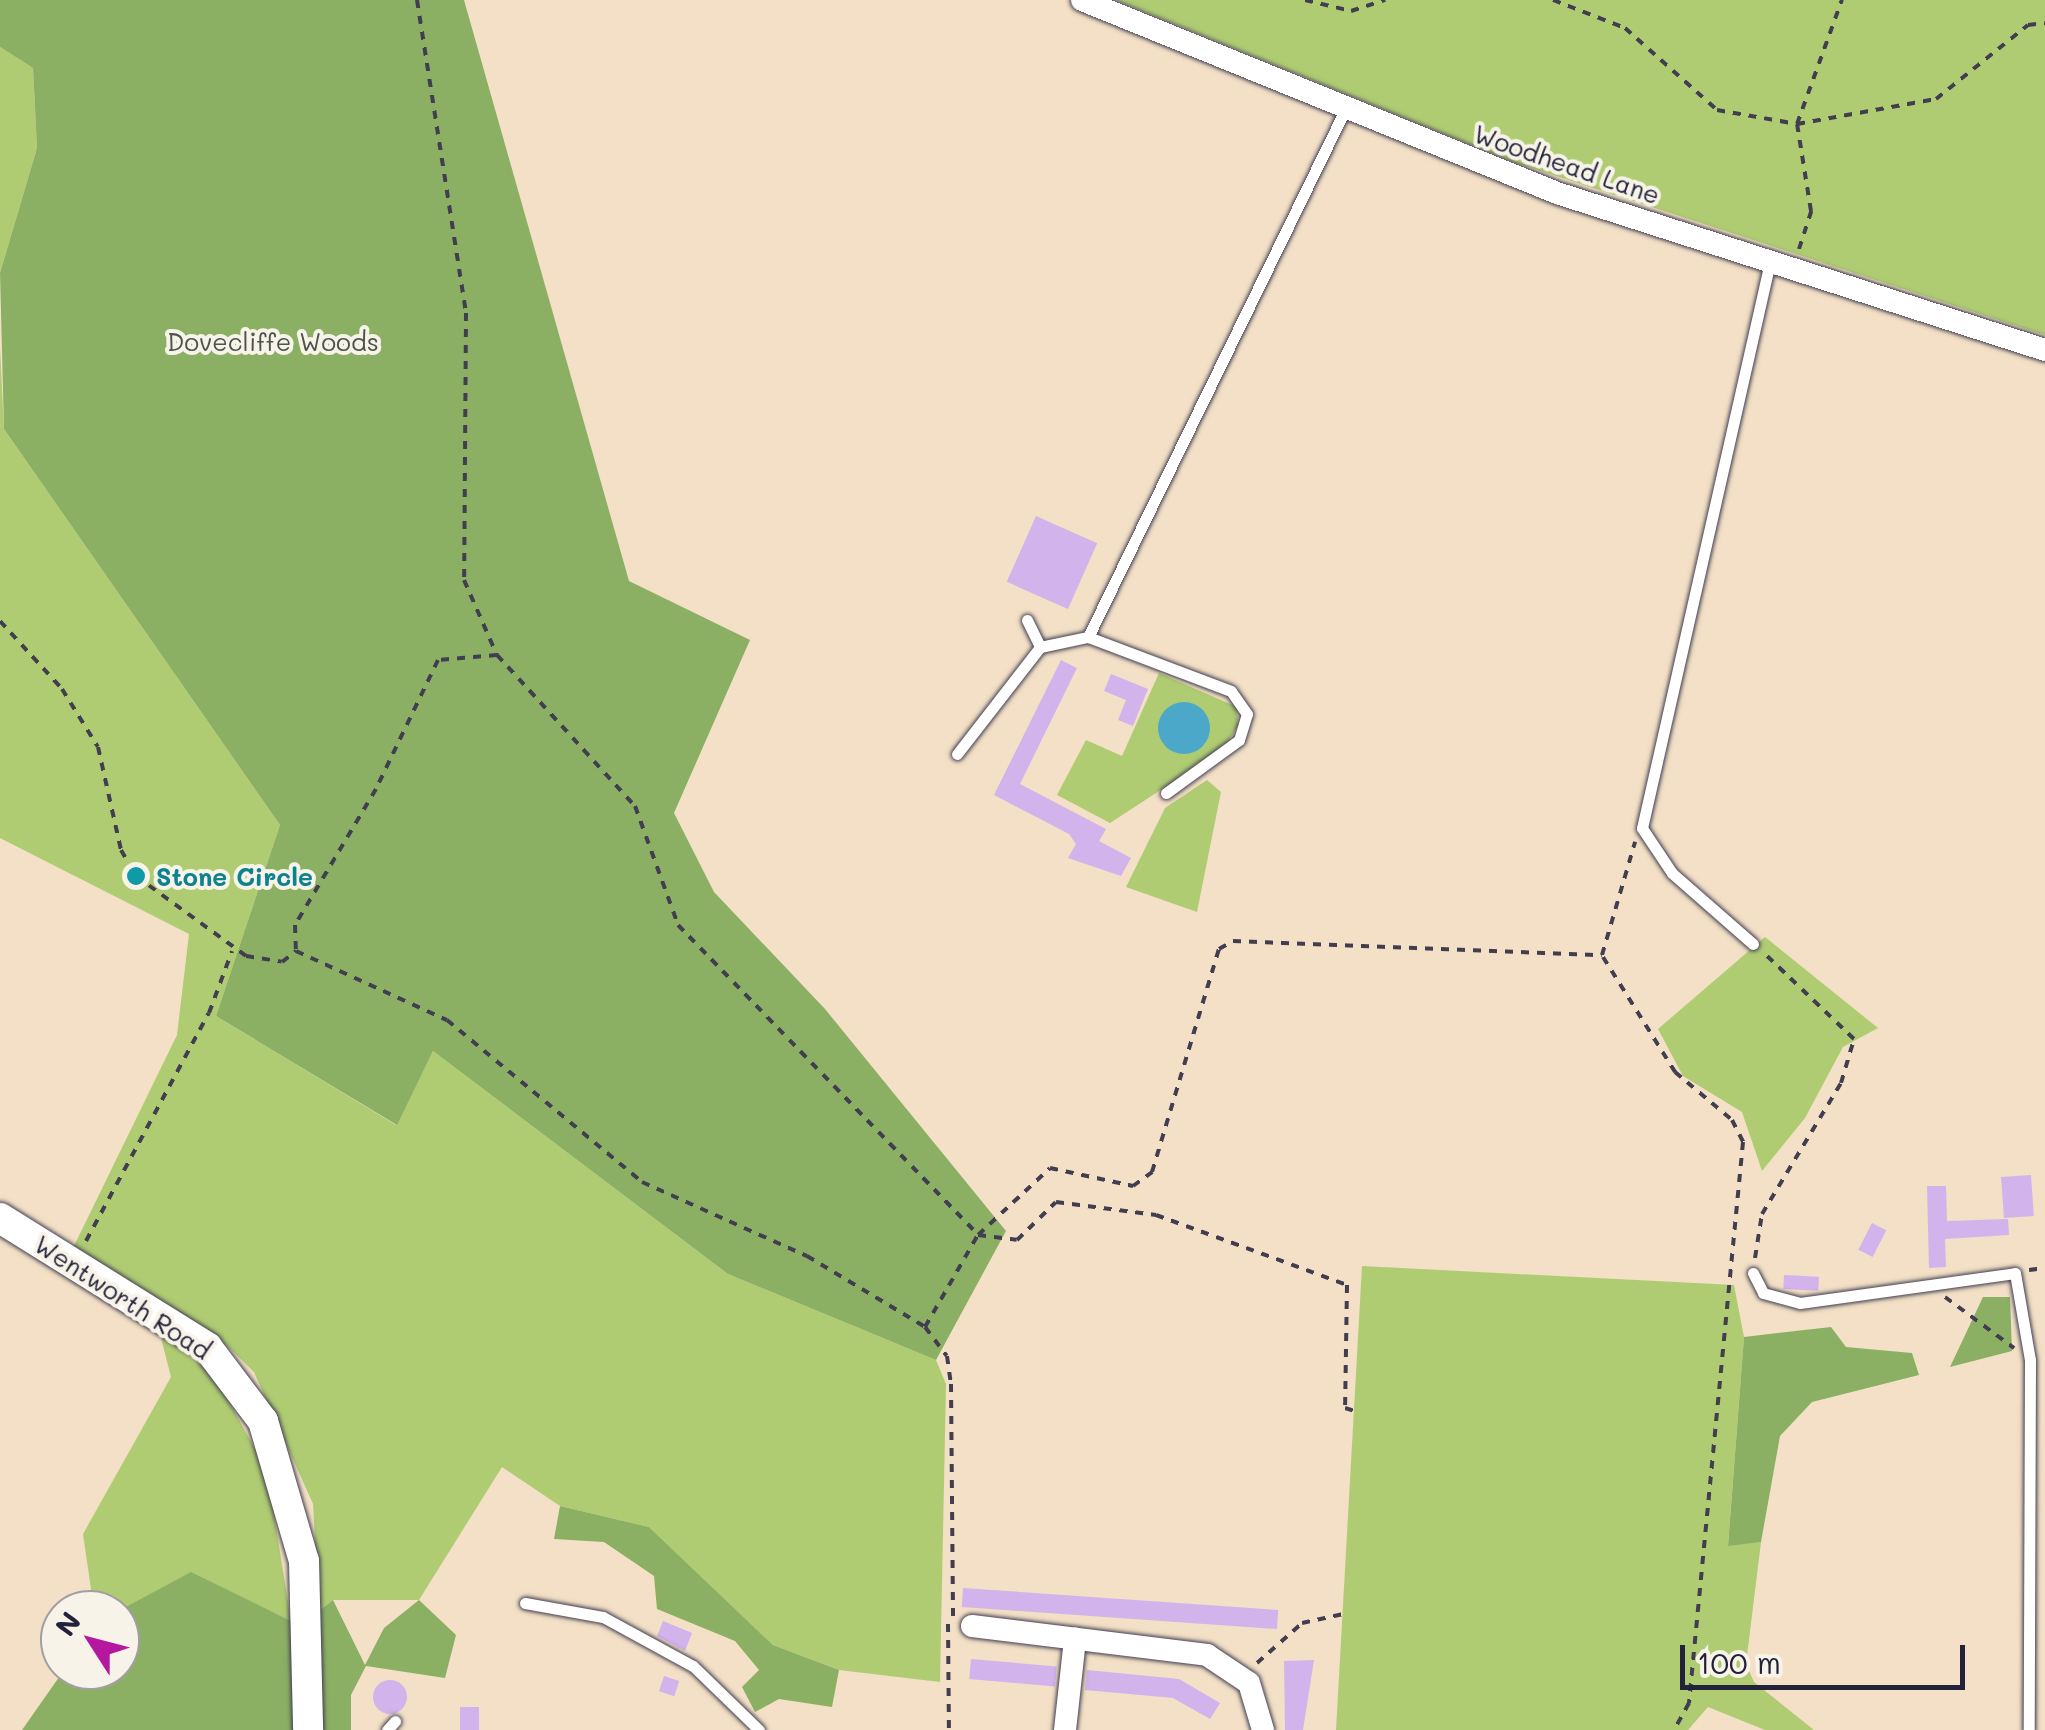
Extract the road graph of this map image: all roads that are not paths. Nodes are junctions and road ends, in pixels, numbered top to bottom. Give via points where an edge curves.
1 (1082, 0) edge
2 (1344, 112) junction
3 (1782, 266) junction
4 (2045, 350) edge
5 (1027, 620) dead end
6 (1088, 637) junction
7 (1040, 647) junction
8 (956, 754) dead end
9 (1166, 793) dead end
10 (1753, 944) road end
11 (0, 1218) edge
12 (1753, 1273) road end
13 (525, 1603) dead end
14 (960, 1625) road end
15 (1075, 1639) junction
16 (308, 1730) edge
17 (759, 1730) edge
18 (1065, 1730) edge
19 (1264, 1730) edge
20 (2028, 1730) edge

1 - 2 street, Woodhead Lane
2 - 3 street, Woodhead Lane
2 - 6 lane
3 - 4 street, Woodhead Lane
3 - 10 lane via 1642,828 1672,873
5 - 7 lane
6 - 7 lane
6 - 9 lane via 1231,690 1247,714 1228,751
7 - 8 lane
11 - 16 street, Wentworth Road via 207,1347 263,1420 304,1562
12 - 20 lane via 1764,1293 1800,1303 2014,1273 2030,1360
13 - 17 lane via 602,1617 693,1666
14 - 15 street
15 - 18 street
15 - 19 street via 1207,1655 1242,1676

